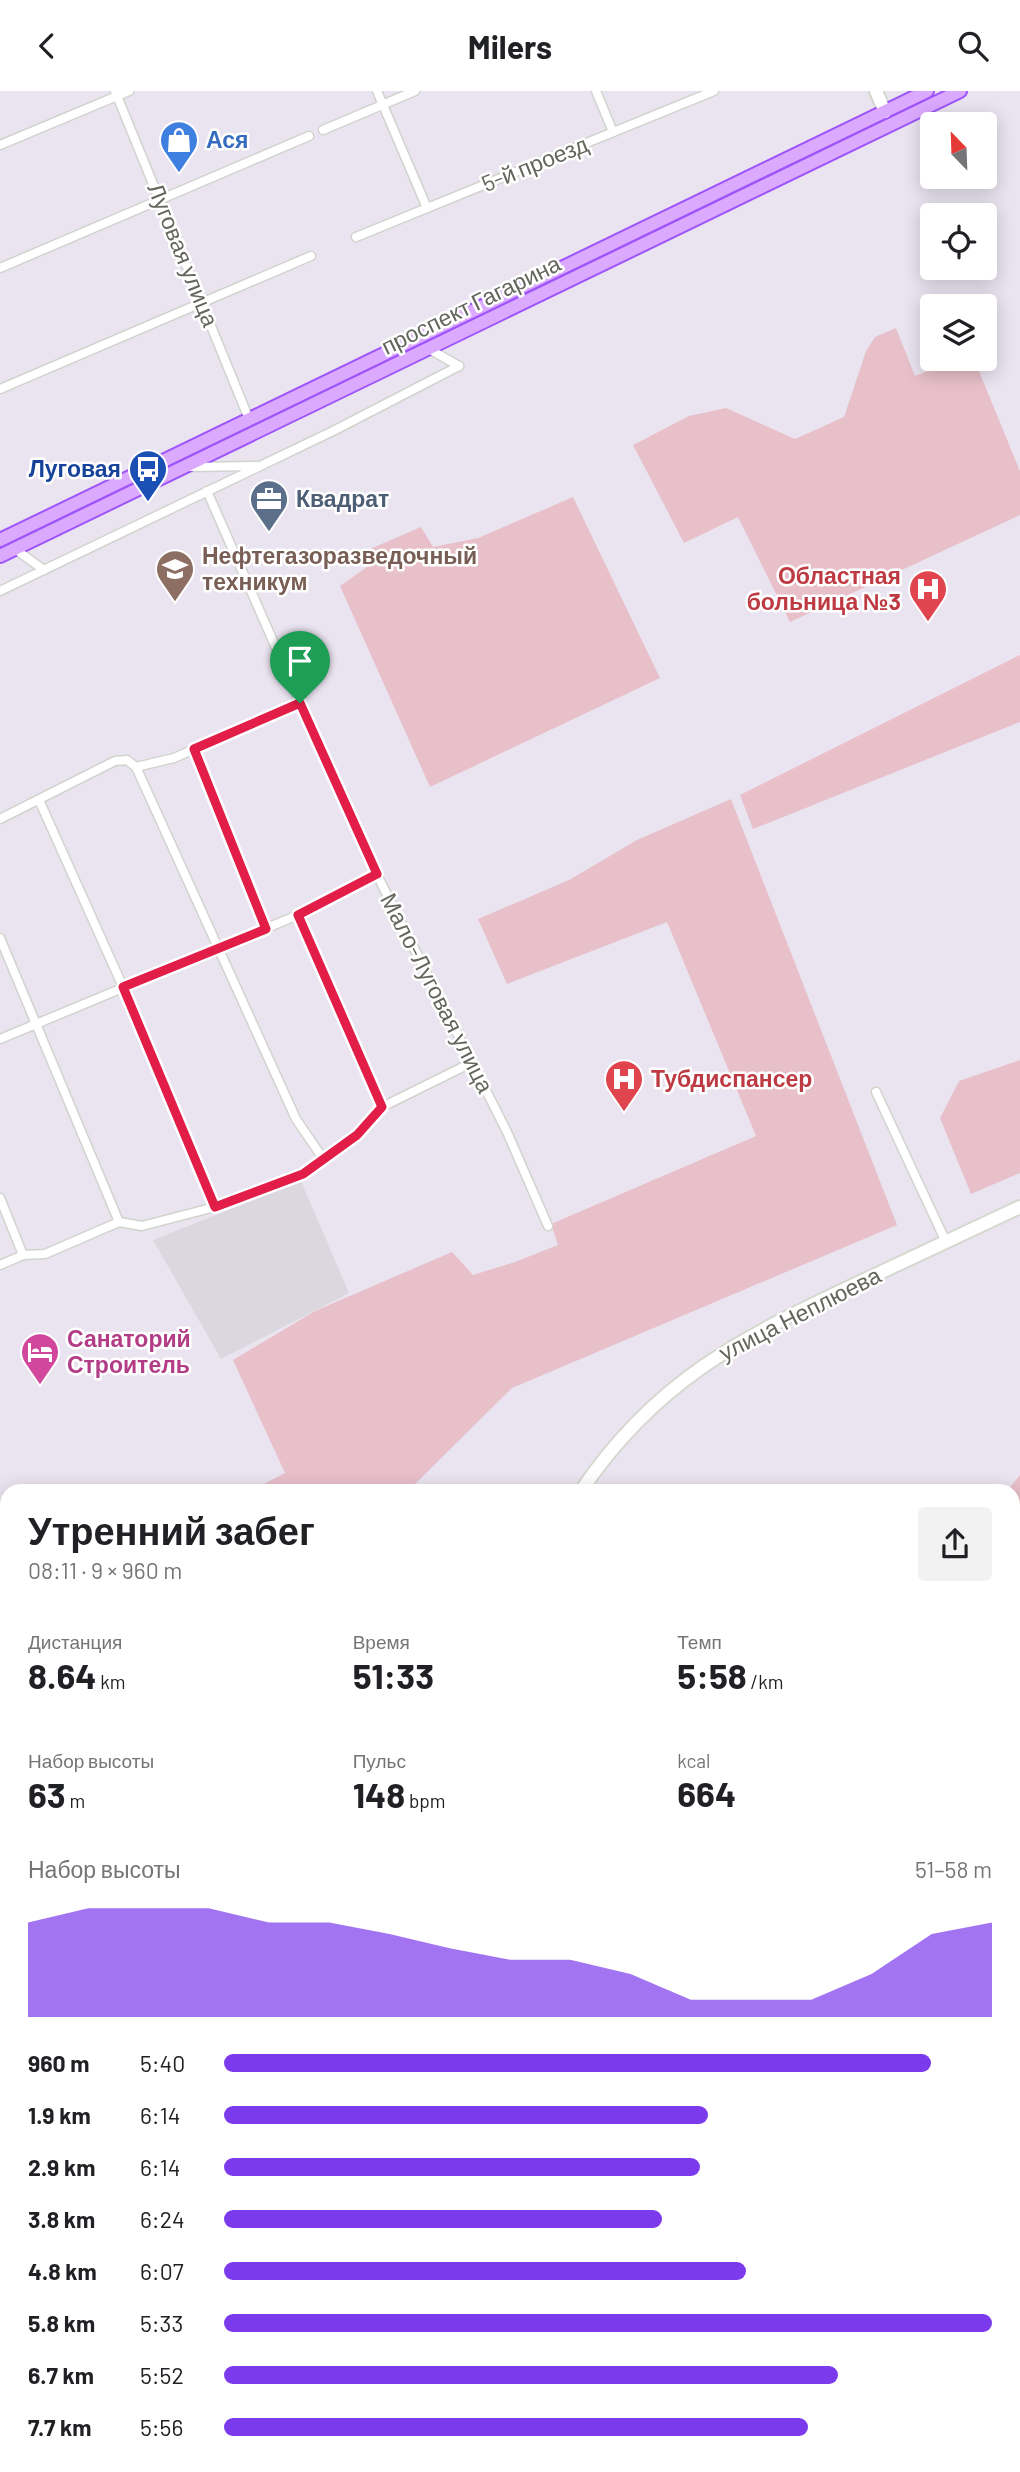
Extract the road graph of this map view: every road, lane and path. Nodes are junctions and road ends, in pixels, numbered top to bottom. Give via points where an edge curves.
1 (129, 91) edge
2 (377, 91) edge
3 (415, 91) edge
4 (596, 91) edge
5 (714, 91) edge
6 (876, 91) edge
7 (927, 91) edge
8 (960, 91) edge
9 (116, 94) edge
10 (383, 104) junction
11 (888, 118) junction
12 (323, 130) dead end
13 (613, 132) junction
14 (309, 136) dead end
15 (0, 145) edge
16 (161, 200) junction
17 (427, 208) junction
18 (356, 237) dead end
19 (311, 256) dead end
20 (0, 268) edge
21 (201, 302) junction
22 (429, 349) junction
23 (0, 389) edge
24 (249, 419) junction
25 (259, 466) junction
26 (185, 467) junction
27 (207, 491) junction
28 (0, 540) edge
29 (15, 549) junction
30 (0, 556) edge
31 (44, 570) junction
32 (0, 591) edge
33 (300, 703) junction
34 (194, 749) junction
35 (136, 768) junction
36 (38, 800) junction
37 (0, 819) edge
38 (377, 874) junction
39 (298, 915) junction
40 (266, 929) junction
41 (0, 938) edge
42 (219, 949) junction
43 (123, 987) junction
44 (36, 1024) junction
45 (0, 1039) edge
46 (473, 1062) junction
47 (876, 1092) dead end
48 (382, 1107) junction
49 (324, 1160) junction
50 (0, 1198) edge
51 (215, 1207) junction
52 (1020, 1207) edge
53 (119, 1222) junction
54 (548, 1226) dead end
55 (946, 1241) junction
56 (23, 1255) junction
57 (0, 1265) edge
58 (586, 1484) edge

1 - 9 street
2 - 10 street
3 - 10 street
4 - 13 street
5 - 13 street, 5-й проезд
6 - 11 main road
7 - 11 main road, проспект Гагарина
8 - 11 main road, проспект Гагарина
9 - 15 street
9 - 16 street, Луговая улица
10 - 12 street
10 - 17 street
11 - 22 main road, проспект Гагарина
11 - 24 main road, проспект Гагарина
13 - 17 street, 5-й проезд
14 - 16 street
16 - 20 street
16 - 21 street, Луговая улица
17 - 18 street, 5-й проезд
19 - 21 street
21 - 23 street
21 - 24 street, Луговая улица
22 - 25 street via 459,366
22 - 26 main road, проспект Гагарина
24 - 28 main road, проспект Гагарина
25 - 26 street
25 - 27 street
26 - 29 main road, проспект Гагарина
27 - 31 street
27 - 33 street, Мало-Луговая улица
29 - 30 main road, проспект Гагарина
29 - 31 street
31 - 32 street
33 - 34 street
33 - 38 street, Мало-Луговая улица
34 - 35 street
34 - 40 street
35 - 36 street via 127,760 115,761
35 - 42 street
36 - 37 street
36 - 43 street
38 - 39 street
38 - 46 street, Мало-Луговая улица
39 - 40 street
39 - 48 street
40 - 42 street
41 - 44 street
42 - 43 street
42 - 49 street via 296,1119
43 - 44 street
43 - 51 street
44 - 45 street
44 - 53 street
46 - 48 street
46 - 54 street, Мало-Луговая улица
47 - 55 street
48 - 49 street via 359,1133
49 - 51 street via 303,1174
50 - 56 street
51 - 53 street via 142,1226
52 - 55 main road, улица Неплюева
53 - 56 street via 46,1254
55 - 58 main road, улица Неплюева via 768,1325 700,1367 625,1434
56 - 57 street

